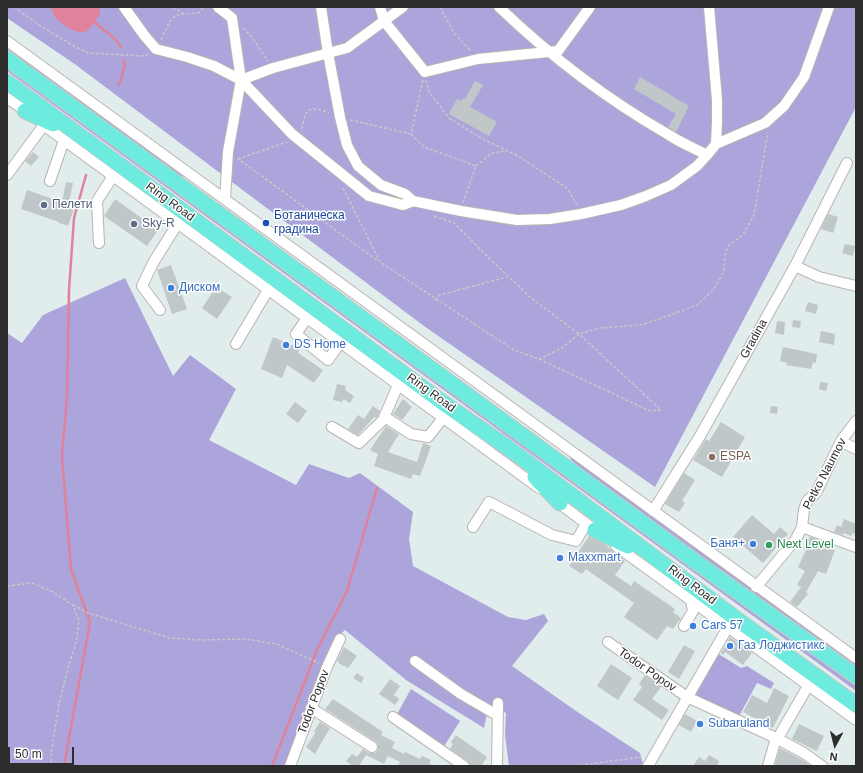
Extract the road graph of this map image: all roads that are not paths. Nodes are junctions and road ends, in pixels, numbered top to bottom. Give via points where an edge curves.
1 (124, 7) edge
2 (218, 7) edge
3 (321, 7) edge
4 (380, 7) edge
5 (403, 7) edge
6 (499, 7) edge
7 (590, 7) edge
8 (709, 7) edge
9 (829, 7) edge
10 (384, 21) junction
11 (7, 41) edge
12 (550, 53) junction
13 (328, 54) junction
14 (7, 59) edge
15 (241, 80) junction
16 (7, 82) edge
17 (7, 98) edge
18 (25, 111) junction
19 (44, 125) junction
20 (71, 137) junction
21 (716, 144) junction
22 (707, 155) junction
23 (847, 162) dead end
24 (7, 175) edge
25 (113, 176) junction
26 (50, 181) dead end
27 (224, 199) junction
28 (413, 201) junction
29 (178, 223) junction
30 (99, 243) dead end
31 (795, 266) junction
32 (856, 286) edge
33 (268, 290) junction
34 (160, 310) dead end
35 (307, 318) junction
36 (340, 343) junction
37 (236, 344) dead end
38 (398, 385) junction
39 (385, 417) junction
40 (443, 418) junction
41 (856, 421) edge
42 (332, 427) dead end
43 (840, 441) junction
44 (506, 447) junction
45 (856, 449) edge
46 (560, 503) junction
47 (653, 511) junction
48 (802, 526) junction
49 (473, 527) dead end
50 (591, 527) junction
51 (856, 548) edge
52 (663, 563) junction
53 (756, 587) junction
54 (691, 601) junction
55 (684, 626) dead end
56 (728, 627) junction
57 (340, 639) dead end
58 (608, 642) dead end
59 (856, 658) edge
60 (415, 661) dead end
61 (856, 676) edge
62 (808, 686) junction
63 (687, 697) junction
64 (498, 703) dead end
65 (856, 705) edge
66 (311, 708) junction
67 (497, 715) junction
68 (393, 717) dead end
69 (856, 720) edge
70 (776, 738) junction
71 (372, 747) dead end
72 (290, 766) edge
73 (464, 766) edge
74 (497, 766) edge
75 (648, 766) edge
76 (768, 766) edge
77 (822, 766) edge

1 - 15 street via 156,49 214,66
2 - 15 street via 232,18
3 - 13 street
4 - 10 street
5 - 10 street
6 - 12 street
7 - 12 street via 558,51
8 - 21 street via 717,100
9 - 21 street via 804,77 784,106 765,123
10 - 12 street via 424,72 478,59
10 - 13 street via 347,48
11 - 27 street
12 - 22 street via 599,90 669,136
13 - 15 street via 273,68
13 - 28 street via 346,146 358,166 382,186 405,194
14 - 61 highway, Ring Road
15 - 27 street via 228,152
15 - 28 street via 297,139 369,196 403,205
16 - 20 highway, Ring Road
17 - 18 street, Ring Road
18 - 19 street, Ring Road
18 - 20 highway
19 - 20 street, Ring Road
19 - 24 street
20 - 25 street, Ring Road via 91,160
20 - 26 street
20 - 44 highway, Ring Road
21 - 22 street
22 - 28 street via 697,166 671,185 646,196 622,205 550,219 517,220
23 - 31 street, Gradina
25 - 29 street, Ring Road
25 - 30 street via 97,201
27 - 47 street
29 - 33 street, Ring Road
29 - 34 street via 142,286
31 - 32 street via 819,277
31 - 47 street, Gradina via 700,436
33 - 35 street, Ring Road
33 - 37 street
35 - 36 street, Ring Road
35 - 36 street via 296,334 328,360
36 - 38 street, Ring Road
38 - 39 street
38 - 40 street, Ring Road
39 - 40 street via 411,434 428,437
39 - 42 street via 359,443
40 - 46 street, Ring Road
41 - 43 street, Petko Naumov
43 - 45 street
43 - 48 street, Petko Naumov via 816,493 807,501
44 - 46 highway
44 - 52 highway, Ring Road
46 - 50 street, Ring Road
47 - 53 street
48 - 51 street
48 - 53 street, Petko Naumov via 796,538
49 - 50 street via 488,502 552,535 576,541
50 - 52 highway
50 - 54 street, Ring Road
52 - 65 highway, Ring Road
53 - 59 street
54 - 55 street via 693,611
54 - 56 street, Ring Road
56 - 62 street, Ring Road
56 - 63 street
57 - 66 street, Todor Popov
58 - 63 street, Todor Popov
60 - 67 street via 461,694
62 - 69 street, Ring Road
62 - 70 street via 780,736
63 - 70 street, Todor Popov
63 - 75 street
64 - 67 street
66 - 71 street
66 - 72 street, Todor Popov
67 - 74 street
68 - 73 street
70 - 76 street
70 - 77 street, Todor Popov

